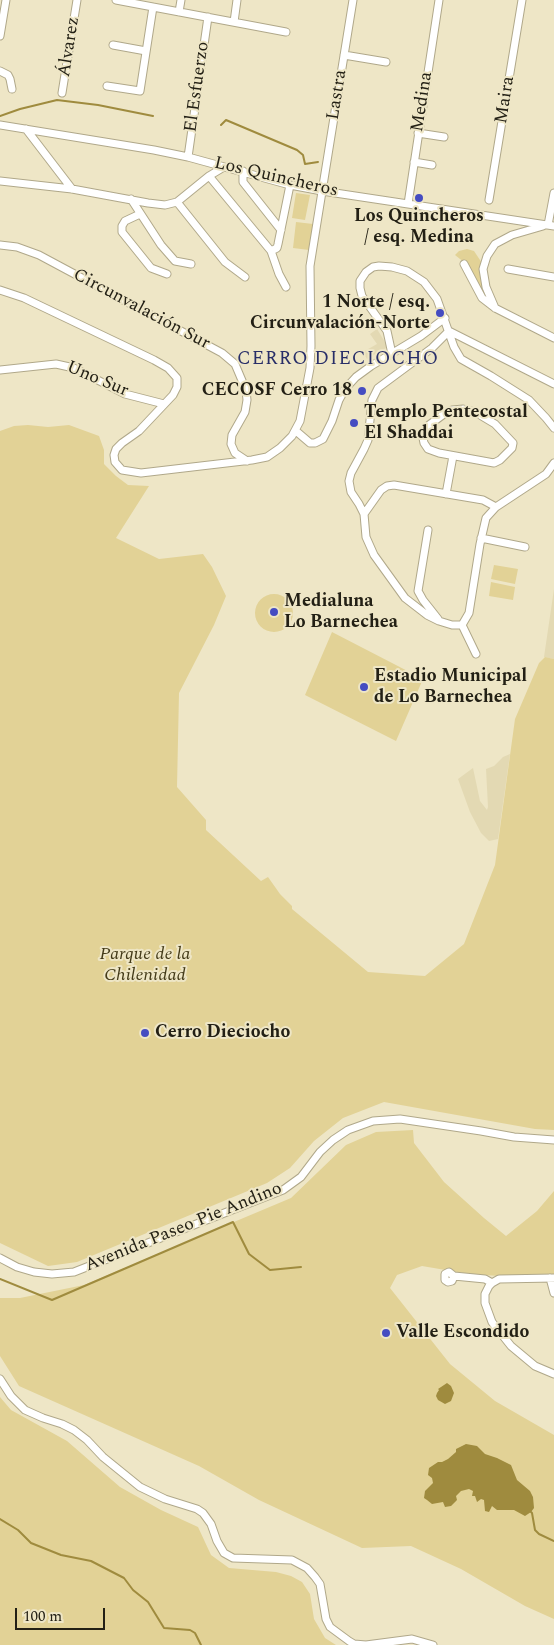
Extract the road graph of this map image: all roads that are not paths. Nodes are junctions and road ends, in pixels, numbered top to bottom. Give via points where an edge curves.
1 (6, 0) edge
2 (77, 0) edge
3 (116, 0) edge
4 (181, 0) edge
5 (237, 0) edge
6 (353, 0) edge
7 (439, 0) edge
8 (522, 0) edge
9 (153, 8) junction
10 (179, 12) junction
11 (208, 17) junction
12 (234, 22) junction
13 (286, 32) dead end
14 (0, 36) edge
15 (113, 45) dead end
16 (146, 51) junction
17 (344, 55) junction
18 (386, 62) dead end
19 (0, 70) edge
20 (107, 86) dead end
21 (12, 89) dead end
22 (62, 94) dead end
23 (0, 125) edge
24 (26, 128) junction
25 (418, 133) junction
26 (444, 137) dead end
27 (188, 157) junction
28 (414, 162) junction
29 (432, 165) dead end
30 (224, 167) junction
31 (243, 171) junction
32 (209, 176) junction
33 (0, 181) edge
34 (290, 184) junction
35 (72, 189) junction
36 (322, 191) junction
37 (554, 195) edge
38 (131, 199) junction
39 (489, 200) dead end
40 (178, 202) junction
41 (408, 204) junction
42 (140, 214) junction
43 (551, 225) edge
44 (281, 230) junction
45 (0, 245) edge
46 (270, 251) junction
47 (191, 264) dead end
48 (464, 264) dead end
49 (508, 269) dead end
50 (167, 274) dead end
51 (245, 277) dead end
52 (554, 277) edge
53 (286, 287) dead end
54 (0, 290) edge
55 (495, 308) junction
56 (445, 318) junction
57 (449, 331) junction
58 (554, 338) edge
59 (392, 354) junction
60 (0, 370) edge
61 (554, 384) edge
62 (164, 404) junction
63 (554, 428) edge
64 (296, 431) junction
65 (453, 456) junction
66 (248, 461) junction
67 (554, 463) edge
68 (446, 494) junction
69 (496, 507) junction
70 (364, 514) junction
71 (428, 530) dead end
72 (481, 538) junction
73 (525, 547) dead end
74 (439, 621) junction
75 (462, 626) junction
76 (476, 654) dead end
77 (554, 1140) edge
78 (0, 1258) edge
79 (454, 1276) dead end
80 (552, 1278) edge
81 (492, 1282) junction
82 (554, 1293) edge
83 (554, 1374) edge
84 (0, 1379) edge
85 (433, 1645) edge

1 - 14 street
2 - 22 street, Álvarez
3 - 9 street
4 - 10 street
5 - 12 street
6 - 17 street, Lastra
7 - 25 street, Medina
8 - 39 street, Maira
9 - 10 street
9 - 16 street
10 - 11 street
11 - 12 street
11 - 27 street, El Esfuerzo
12 - 13 street
15 - 16 street
16 - 20 street via 140,91
17 - 18 street
17 - 36 street, Lastra
19 - 21 street via 8,75
23 - 24 street, Los Quincheros
24 - 27 street, Los Quincheros
24 - 35 street
25 - 26 street
25 - 28 street, Medina
27 - 30 street, Los Quincheros
28 - 29 street
28 - 41 street, Medina
30 - 31 street, Los Quincheros
30 - 32 street
31 - 34 street, Los Quincheros
31 - 44 street via 243,182
32 - 40 street
32 - 46 street
33 - 35 street
34 - 36 street, Los Quincheros
34 - 44 street
35 - 38 street
36 - 41 street, Los Quincheros
36 - 64 street, Lastra via 310,266 311,361 302,417
37 - 43 street
38 - 40 street via 165,205
38 - 42 street
40 - 51 street via 226,262
41 - 43 street, Los Quincheros
42 - 47 street via 175,261
42 - 50 street via 125,221 122,232 151,268
43 - 55 street via 512,235 495,244 483,269
44 - 46 street via 276,248
45 - 66 street, Circunvalación Sur via 39,255 222,352 235,364 246,390 244,412 231,444 235,453
46 - 53 street
48 - 55 street via 482,298
49 - 52 street
54 - 62 street via 29,300 168,368 178,383
55 - 58 street
56 - 57 street
56 - 59 street
56 - 59 street via 437,299 412,273 379,266 367,270 360,281 362,296 387,331
57 - 61 street
57 - 63 street via 461,359 529,400
57 - 70 street via 432,348 378,388 372,400 368,440 349,481 351,492
59 - 64 street via 356,377 345,389 323,439 310,443
60 - 62 street, Uno Sur via 56,364 74,368 125,394
62 - 66 street via 135,435 118,447 114,457 120,468 141,472
64 - 66 street via 271,454
65 - 65 street via 495,463 512,449 513,444 481,414 467,409 452,410 432,422 423,440 430,450
65 - 68 street
67 - 69 street via 540,478
68 - 69 street via 483,500
68 - 70 street via 390,485 380,490
69 - 72 street via 486,518
70 - 74 street via 366,537 383,568 405,598
71 - 74 street via 418,591
72 - 73 street
72 - 75 street via 469,613
74 - 75 street
75 - 76 street
77 - 78 street, Avenida Paseo Pie Andino via 400,1119 373,1121 348,1130 333,1140 301,1177 284,1190 74,1272 34,1272
79 - 81 street
80 - 81 street
80 - 82 street
81 - 83 street via 485,1294 485,1303 495,1327 530,1363
84 - 85 street via 10,1396 25,1410 74,1430 140,1487 204,1513 224,1553 233,1558 292,1560 307,1568 320,1584 330,1627 344,1639 354,1644 412,1639

